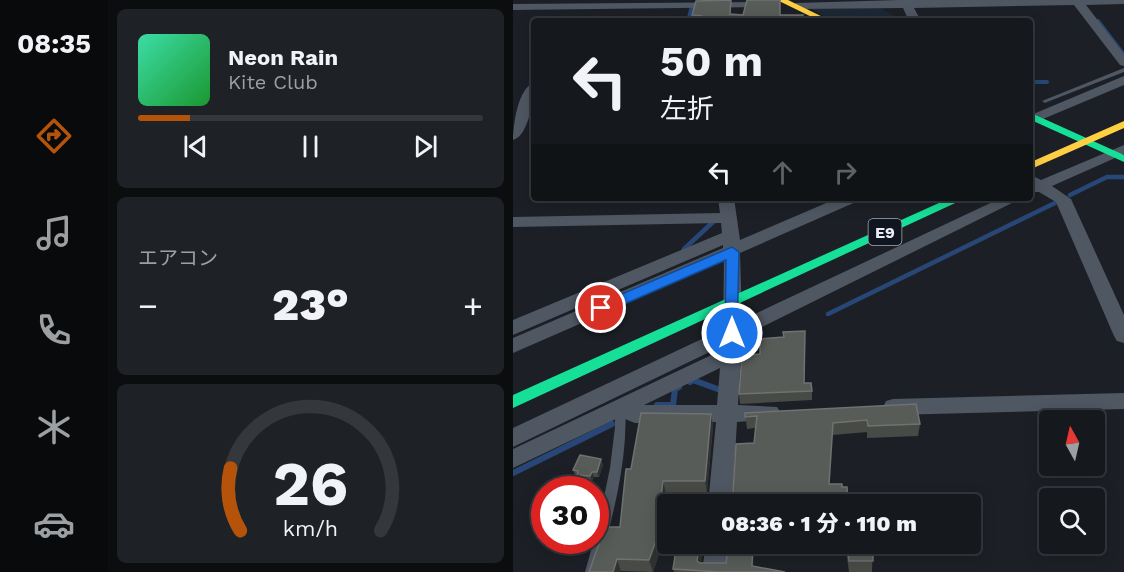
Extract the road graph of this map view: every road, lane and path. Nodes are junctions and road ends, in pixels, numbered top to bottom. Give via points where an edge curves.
1 (1077, 1) edge
2 (1124, 1) edge
3 (740, 2) edge
4 (871, 2) edge
5 (906, 2) edge
6 (570, 3) edge
7 (788, 3) edge
8 (513, 7) edge
9 (563, 18) edge
10 (738, 18) edge
11 (820, 18) edge
12 (914, 18) edge
13 (1124, 62) edge
14 (1124, 70) edge
15 (1124, 80) edge
16 (531, 90) edge
17 (513, 94) edge
18 (531, 95) edge
19 (1045, 101) dead end
20 (1124, 109) edge
21 (1033, 118) edge
22 (1033, 118) edge
23 (1124, 124) edge
24 (513, 136) edge
25 (1049, 142) dead end
26 (1120, 154) edge
27 (1033, 165) edge
28 (1034, 185) edge
29 (726, 201) edge
30 (842, 201) edge
31 (953, 201) edge
32 (1008, 201) edge
33 (513, 222) edge
34 (730, 235) junction
35 (746, 274) dead end
36 (714, 288) dead end
37 (513, 328) edge
38 (1124, 336) edge
39 (732, 343) junction
40 (513, 346) edge
41 (1124, 401) edge
42 (513, 402) edge
43 (620, 408) junction
44 (878, 408) edge
45 (796, 412) edge
46 (725, 415) junction
47 (513, 438) edge
48 (513, 459) edge
49 (721, 494) edge
50 (716, 554) edge
51 (591, 572) edge
52 (714, 572) edge

1 - 2 street
1 - 5 street
1 - 13 street
3 - 6 street
3 - 7 street
3 - 10 street
4 - 5 street
4 - 7 street
5 - 12 street
6 - 8 street
6 - 9 street
7 - 11 main road
14 - 19 lane
15 - 21 street
16 - 17 street
18 - 24 street
20 - 25 main road
22 - 26 main road
23 - 27 main road
26 - 28 street
28 - 38 street via 1063,199
29 - 34 street
30 - 34 street
31 - 42 main road, E9
32 - 39 street
33 - 34 street
34 - 37 street
34 - 39 street
34 - 40 street
35 - 36 main road
39 - 43 street
39 - 46 street
39 - 47 street
41 - 44 street
43 - 46 street via 635,414
43 - 48 street
43 - 51 lane via 616,457
45 - 46 street
46 - 49 street
50 - 52 street

